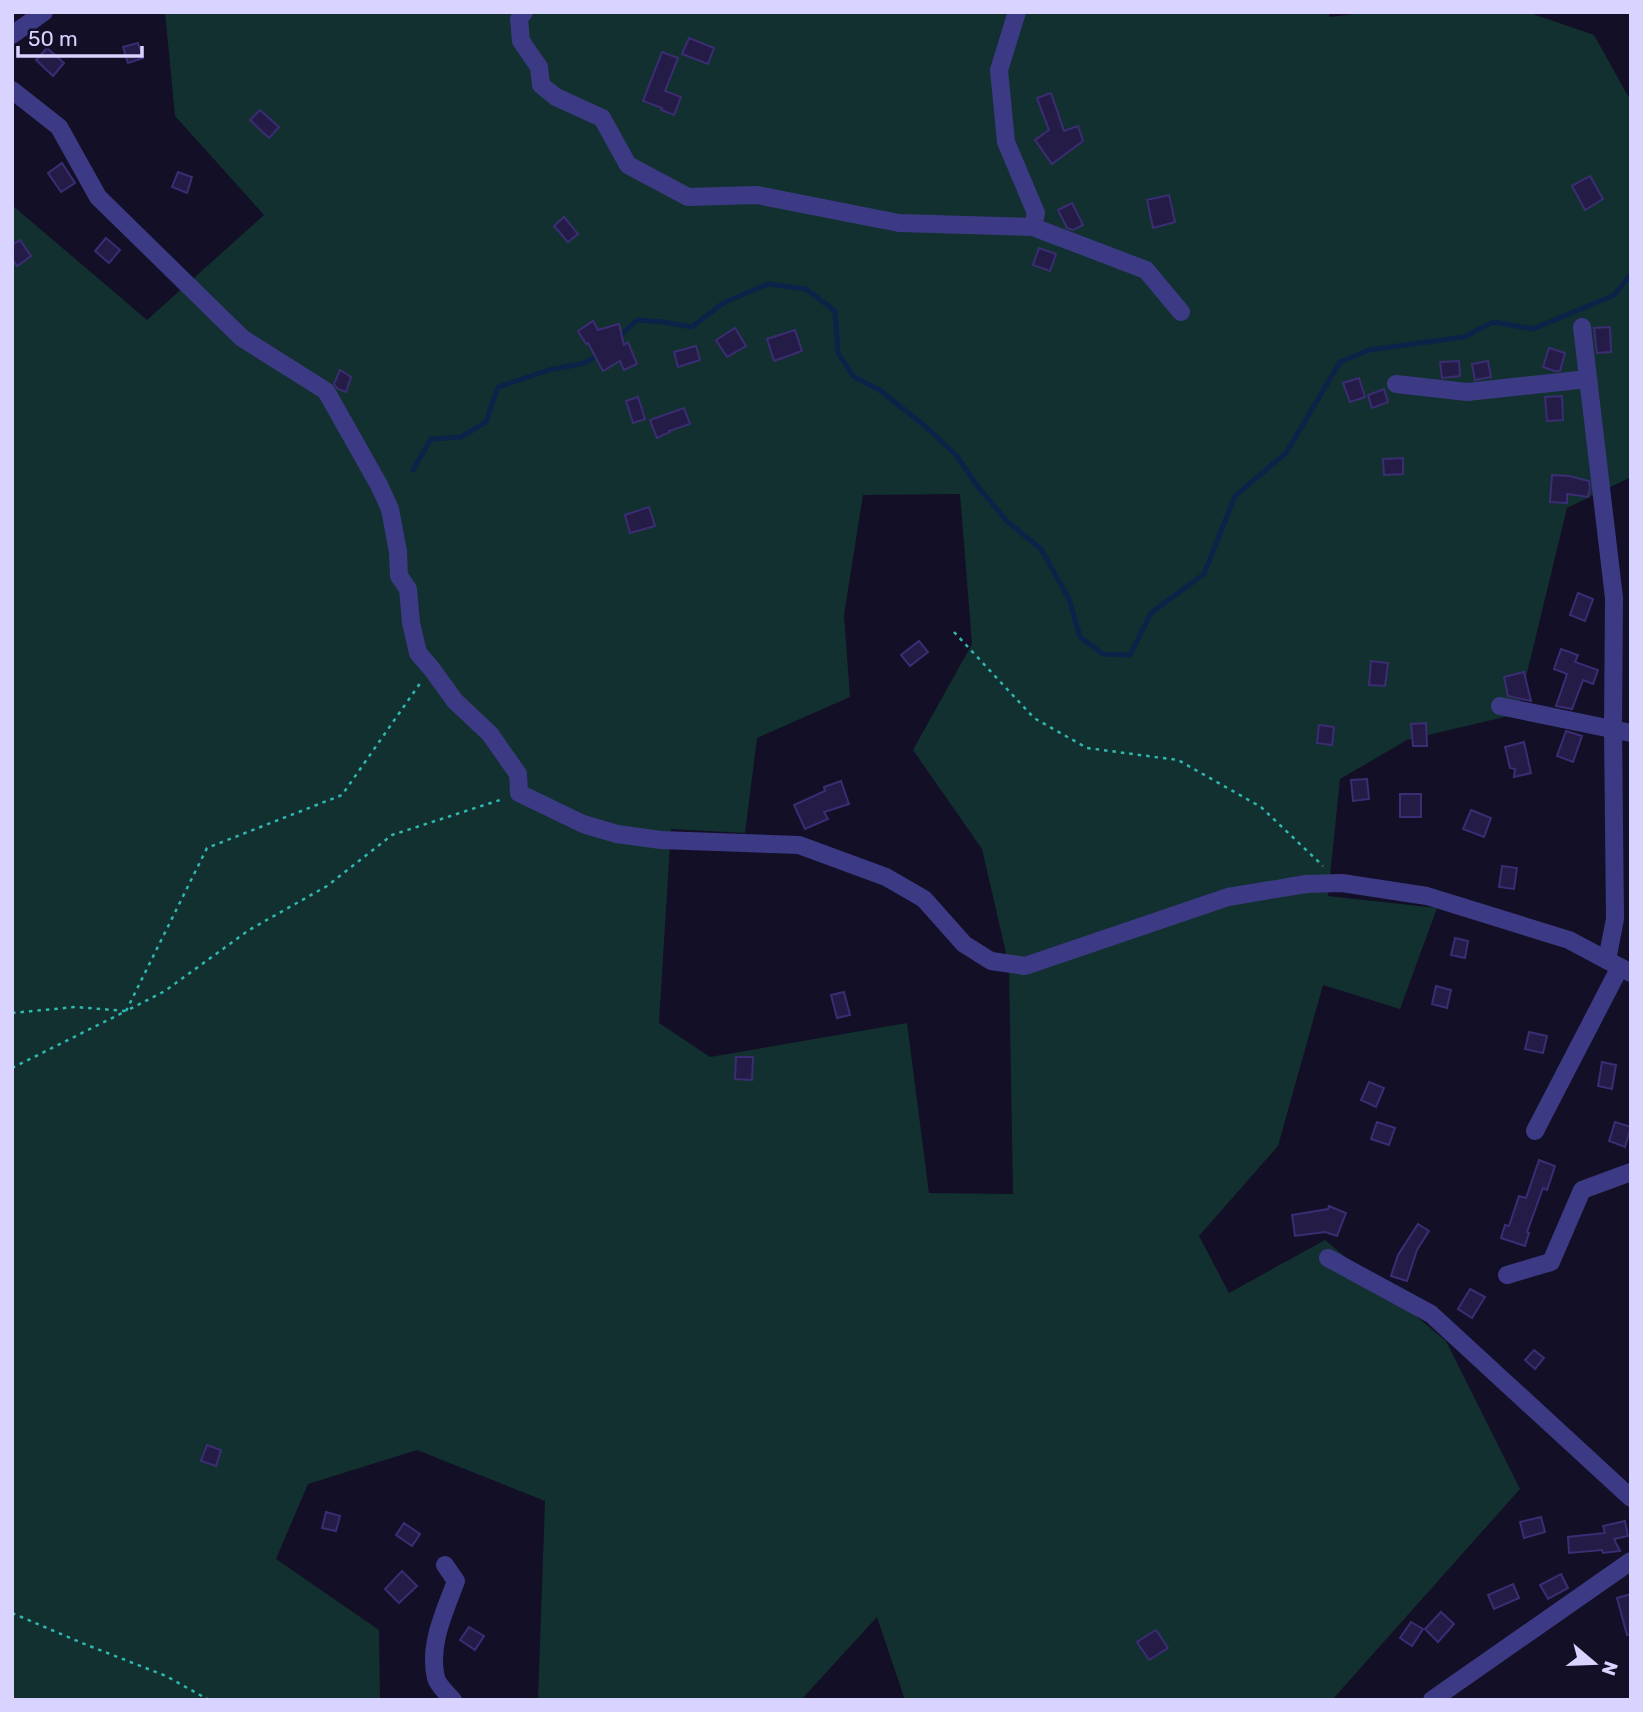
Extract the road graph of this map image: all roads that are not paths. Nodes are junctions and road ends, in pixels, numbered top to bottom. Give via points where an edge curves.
1 (44, 12) edge
2 (524, 12) edge
3 (1017, 12) edge
4 (12, 34) edge
5 (12, 90) edge
6 (1032, 227) junction
7 (1181, 312) dead end
8 (1582, 327) dead end
9 (1588, 379) junction
10 (1396, 384) dead end
11 (1623, 598) edge
12 (1500, 706) dead end
13 (1613, 728) junction
14 (1631, 733) edge
15 (1619, 967) edge
16 (1535, 1131) dead end
17 (1631, 1172) edge
18 (1328, 1258) dead end
19 (1507, 1275) dead end
20 (1631, 1498) edge
21 (1631, 1561) edge
22 (445, 1565) dead end
23 (453, 1700) edge
24 (1432, 1700) edge

1 - 4 street
2 - 6 street via 519,19 521,41 540,67 541,85 602,118 628,165 688,197 757,195 899,223
3 - 6 street via 999,70 1006,142 1036,213
5 - 15 street via 59,127 98,197 242,338 326,391 390,509 399,576 408,589 418,653 455,701 490,734 518,774 519,793 583,824 617,834 799,845 886,877 924,899 964,944 990,961 1025,966 1228,897 1342,883 1427,895 1569,940
6 - 7 street via 1146,270
8 - 9 street
9 - 10 street via 1467,392
9 - 11 street
11 - 13 street
12 - 13 street
13 - 14 street
13 - 15 street
15 - 16 street
17 - 19 street via 1582,1190 1552,1262
18 - 20 street via 1430,1314
21 - 24 street
22 - 23 street via 456,1581 436,1636 436,1680

